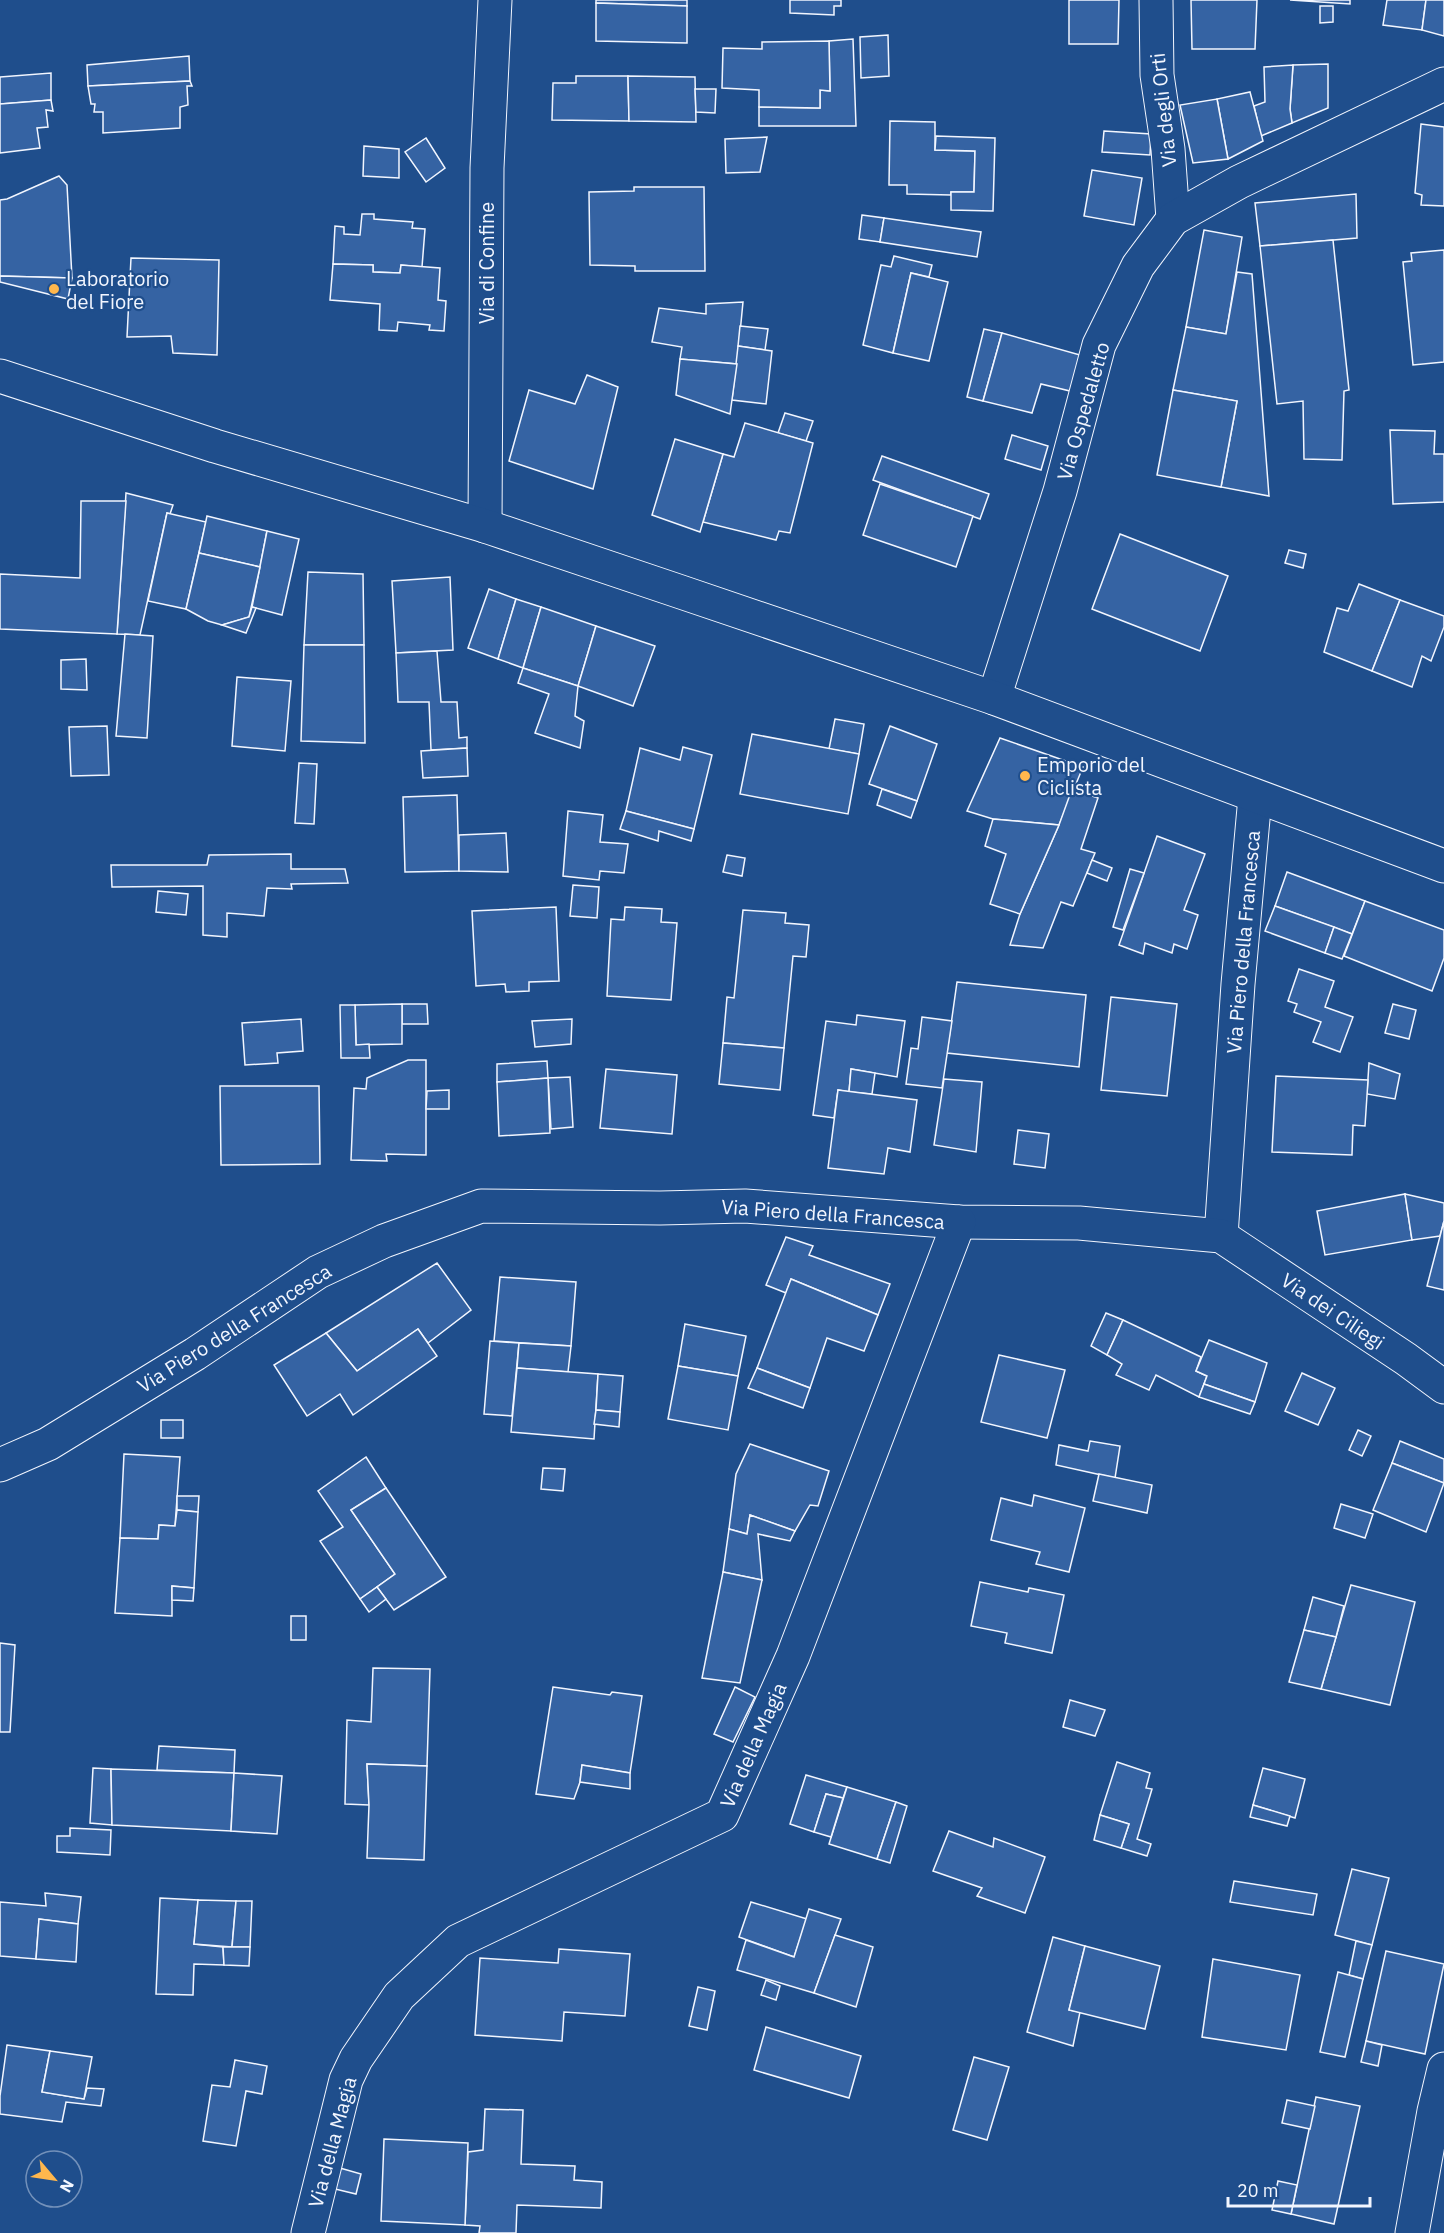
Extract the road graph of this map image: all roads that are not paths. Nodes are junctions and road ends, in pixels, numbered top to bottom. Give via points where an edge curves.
1 (495, 0) edge
2 (1156, 0) edge
3 (1444, 84) edge
4 (1173, 219) junction
5 (0, 375) edge
6 (485, 526) junction
7 (994, 698) junction
8 (1255, 797) junction
9 (1444, 866) edge
10 (959, 1222) junction
11 (1221, 1236) junction
12 (1444, 1387) edge
13 (0, 1465) edge
14 (1444, 2069) edge
15 (308, 2233) edge
16 (1412, 2233) edge

1 - 6 street, Via di Confine via 487,168
2 - 4 street, Via degli Orti via 1157,75
3 - 4 street, Via Ospedaletto via 1239,182
4 - 7 street, Via Ospedaletto via 1138,266 1099,345 1060,491
5 - 6 street via 214,446
6 - 7 street
7 - 8 street
8 - 9 street
8 - 11 street, Via Piero della Francesca
10 - 11 street, Via Piero della Francesca via 1079,1223
10 - 13 street, Via Piero della Francesca via 745,1206 481,1206 384,1241 318,1272 195,1354 48,1444
10 - 15 street, Via della Magia via 793,1656 722,1815 458,1941 399,1996 346,2080
11 - 12 street, Via dei Ciliegi
14 - 16 street

